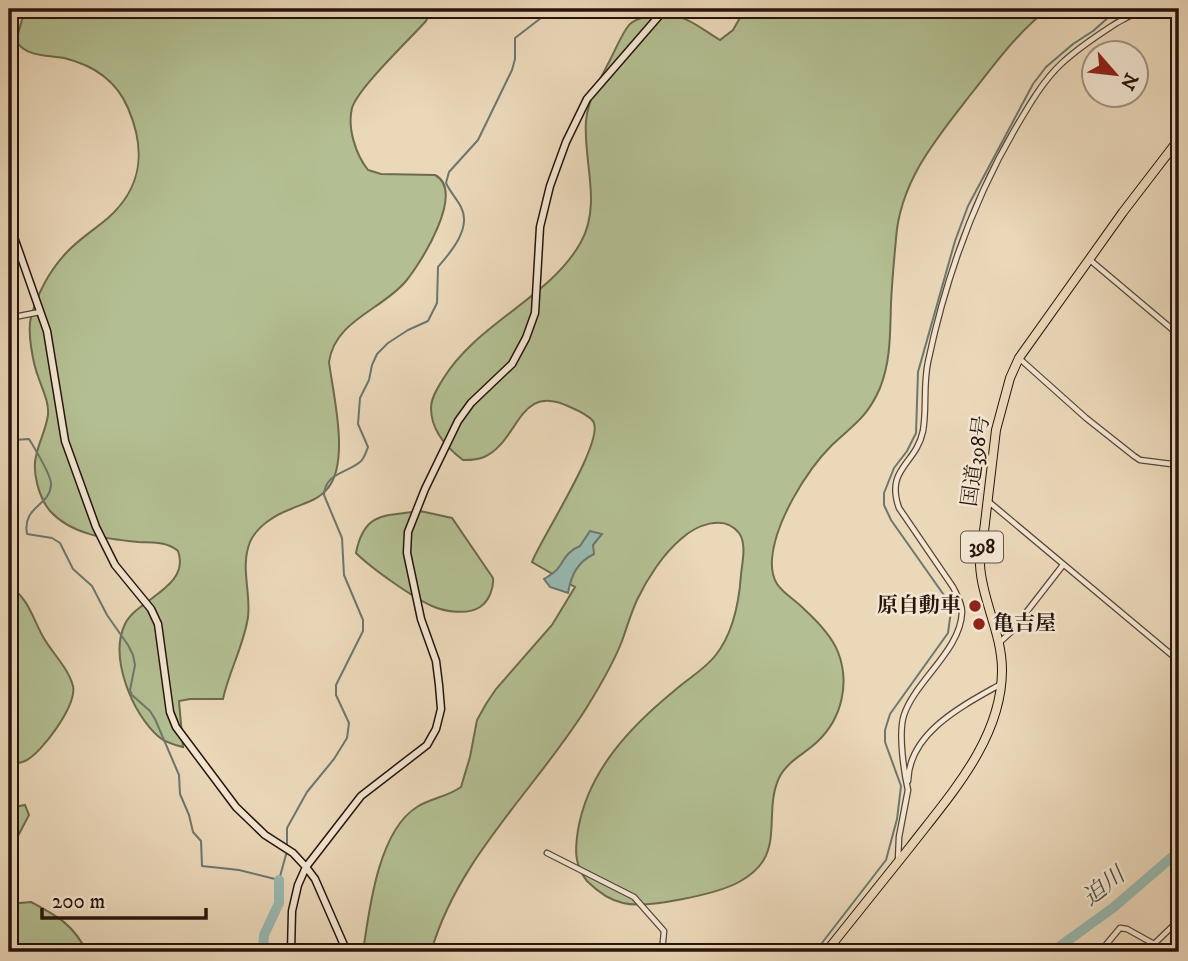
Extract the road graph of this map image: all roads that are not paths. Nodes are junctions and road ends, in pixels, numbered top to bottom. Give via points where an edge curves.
1 (664, 9) edge
2 (1139, 9) edge
3 (1179, 139) edge
4 (9, 223) edge
5 (1090, 259) junction
6 (40, 312) junction
7 (10, 318) edge
8 (1179, 335) edge
9 (1019, 358) junction
10 (1179, 465) edge
11 (988, 501) junction
12 (1063, 565) junction
13 (1000, 643) junction
14 (1179, 660) edge
15 (1001, 684) junction
16 (908, 790) junction
17 (547, 853) dead end
18 (898, 862) junction
19 (306, 867) junction
20 (1179, 920) edge
21 (290, 952) edge
22 (347, 952) edge
23 (662, 952) edge
24 (826, 952) edge
25 (1100, 952) edge

1 - 19 street via 587,99 550,186 540,227 535,313 526,338 512,364 458,421 408,532 407,554 421,619 436,661 441,709 436,729 427,745 361,796
2 - 16 street via 1061,65 1026,110 982,189 938,321 924,386 921,439 897,476 895,493 903,514 953,587 962,612 948,647 904,715
3 - 5 highway, 国道398号 / 398
4 - 6 street
5 - 8 street
5 - 9 highway, 国道398号 / 398
6 - 7 street
6 - 19 street via 65,441 115,565 158,624 176,727 236,807
9 - 10 street via 1134,456
9 - 11 highway, 国道398号 / 398 via 996,430
11 - 12 street
11 - 13 highway, 国道398号 / 398 via 981,583
12 - 13 street
12 - 14 street
13 - 15 highway, 国道398号 / 398
15 - 16 street via 939,723 912,759
15 - 18 highway, 国道398号 / 398 via 994,720 975,758
16 - 18 street
17 - 23 street via 638,900 664,931
18 - 24 highway, 国道398号 / 398
19 - 21 street via 292,912
19 - 22 street
20 - 25 street via 1154,944 1120,928

